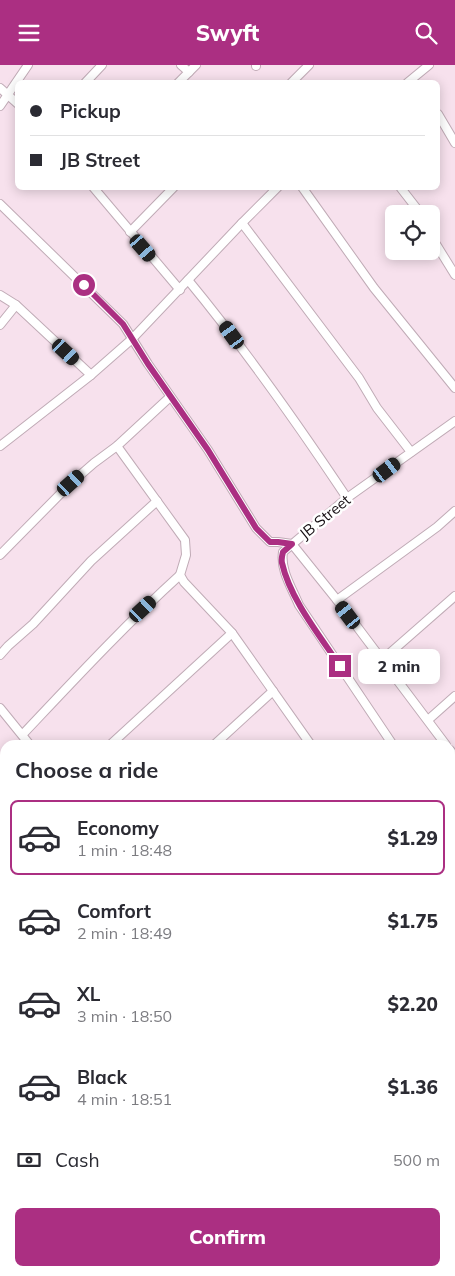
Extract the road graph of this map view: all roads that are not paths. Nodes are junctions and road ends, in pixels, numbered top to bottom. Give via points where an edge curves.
1 (28, 65) edge
2 (102, 65) edge
3 (181, 65) edge
4 (196, 65) edge
5 (309, 65) edge
6 (429, 65) edge
7 (189, 72) junction
8 (18, 80) edge
9 (88, 80) edge
10 (181, 80) edge
11 (294, 80) edge
12 (413, 80) edge
13 (15, 84) edge
14 (0, 88) edge
15 (8, 95) junction
16 (15, 101) edge
17 (0, 106) edge
18 (440, 117) edge
19 (455, 143) edge
20 (95, 190) edge
21 (171, 190) edge
22 (275, 190) edge
23 (304, 190) edge
24 (402, 190) edge
25 (0, 204) edge
26 (414, 205) edge
27 (242, 223) junction
28 (130, 232) junction
29 (440, 251) edge
30 (455, 275) edge
31 (188, 280) junction
32 (180, 289) junction
33 (0, 295) edge
34 (16, 305) junction
35 (0, 325) edge
36 (132, 339) junction
37 (91, 375) junction
38 (455, 389) edge
39 (170, 397) junction
40 (455, 421) edge
41 (0, 446) edge
42 (116, 446) junction
43 (412, 452) junction
44 (347, 498) junction
45 (157, 501) junction
46 (455, 511) edge
47 (292, 544) junction
48 (0, 555) edge
49 (180, 575) junction
50 (455, 596) edge
51 (337, 600) junction
52 (232, 633) junction
53 (0, 655) edge
54 (382, 660) junction
55 (274, 691) junction
56 (455, 697) edge
57 (0, 708) edge
58 (428, 720) junction
59 (23, 734) junction
60 (27, 740) edge
61 (115, 740) edge
62 (220, 740) edge
63 (308, 740) edge
64 (390, 740) edge
65 (442, 740) edge

1 - 8 street
2 - 9 street
3 - 7 street
4 - 7 street
5 - 11 street
6 - 12 street
7 - 10 street
13 - 15 street
14 - 15 street
15 - 16 street
15 - 17 street
18 - 19 street
20 - 28 street
21 - 28 street
22 - 27 street
23 - 38 street via 374,288
24 - 26 street
25 - 36 street via 109,309
27 - 31 street
27 - 43 street
28 - 32 street
29 - 30 street
31 - 32 street
31 - 44 street via 264,378
32 - 36 street
33 - 34 street
34 - 35 street
34 - 37 street
36 - 37 street
36 - 39 street
37 - 41 street
39 - 42 street
39 - 47 street via 208,450 256,528 270,542
40 - 43 street, JB Street
42 - 45 street
42 - 48 street via 71,483
43 - 44 street, JB Street
44 - 47 street, JB Street
45 - 49 street via 185,540 186,555
45 - 53 street via 107,546
46 - 51 street
47 - 51 street
47 - 64 street, JB Street via 283,552 281,561 299,605
49 - 52 street
49 - 59 street via 98,654
50 - 54 street
51 - 54 street
52 - 55 street
52 - 61 street
54 - 58 street
55 - 62 street
55 - 63 street
56 - 58 street
57 - 59 street
58 - 65 street
59 - 60 street

